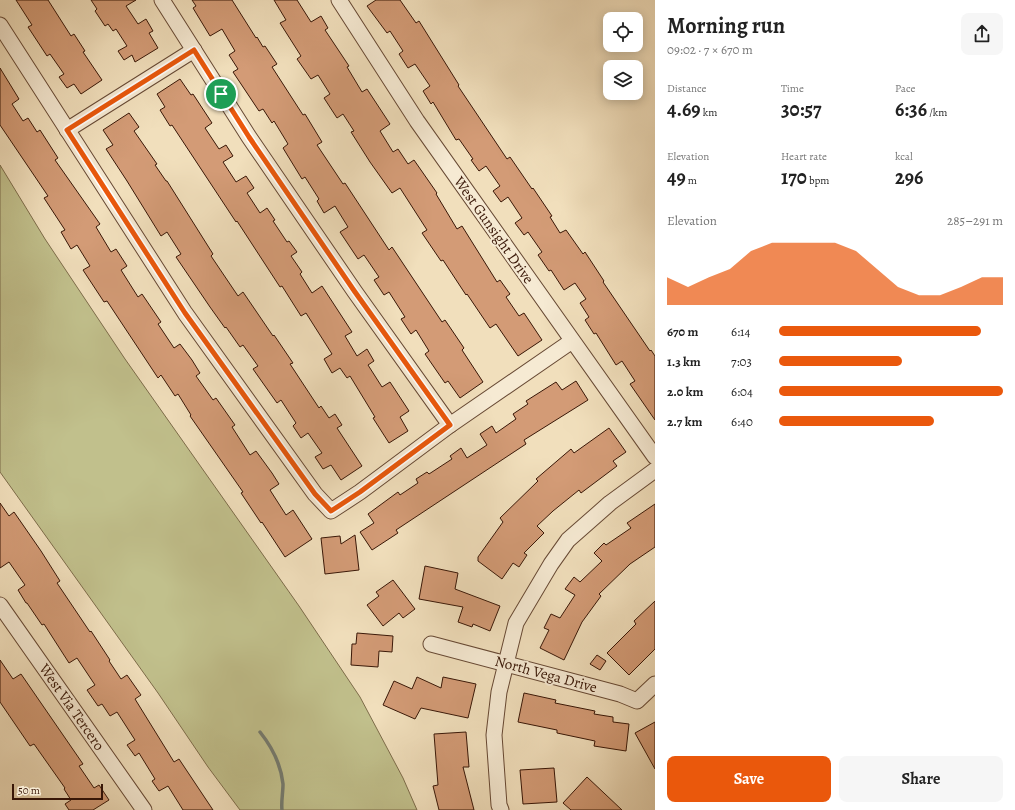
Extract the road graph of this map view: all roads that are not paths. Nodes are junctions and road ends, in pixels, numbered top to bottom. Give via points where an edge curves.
1 (162, 0) edge
2 (339, 0) edge
3 (0, 25) edge
4 (194, 50) junction
5 (67, 130) junction
6 (572, 341) junction
7 (450, 425) junction
8 (655, 457) edge
9 (655, 470) edge
10 (0, 605) edge
11 (431, 644) dead end
12 (506, 663) junction
13 (655, 684) edge
14 (144, 810) edge
15 (501, 810) edge

1 - 4 street
2 - 6 street, West Gunsight Drive via 417,121
3 - 5 street
4 - 5 street
4 - 7 street via 249,137
5 - 7 street via 185,313 315,494 331,511
6 - 7 street
6 - 8 street, West Gunsight Drive
9 - 12 street via 610,503 568,540 516,623
10 - 14 street, West Via Tercero
11 - 12 street, North Vega Drive
12 - 13 street, North Vega Drive via 637,700
12 - 15 street via 499,692 494,735

